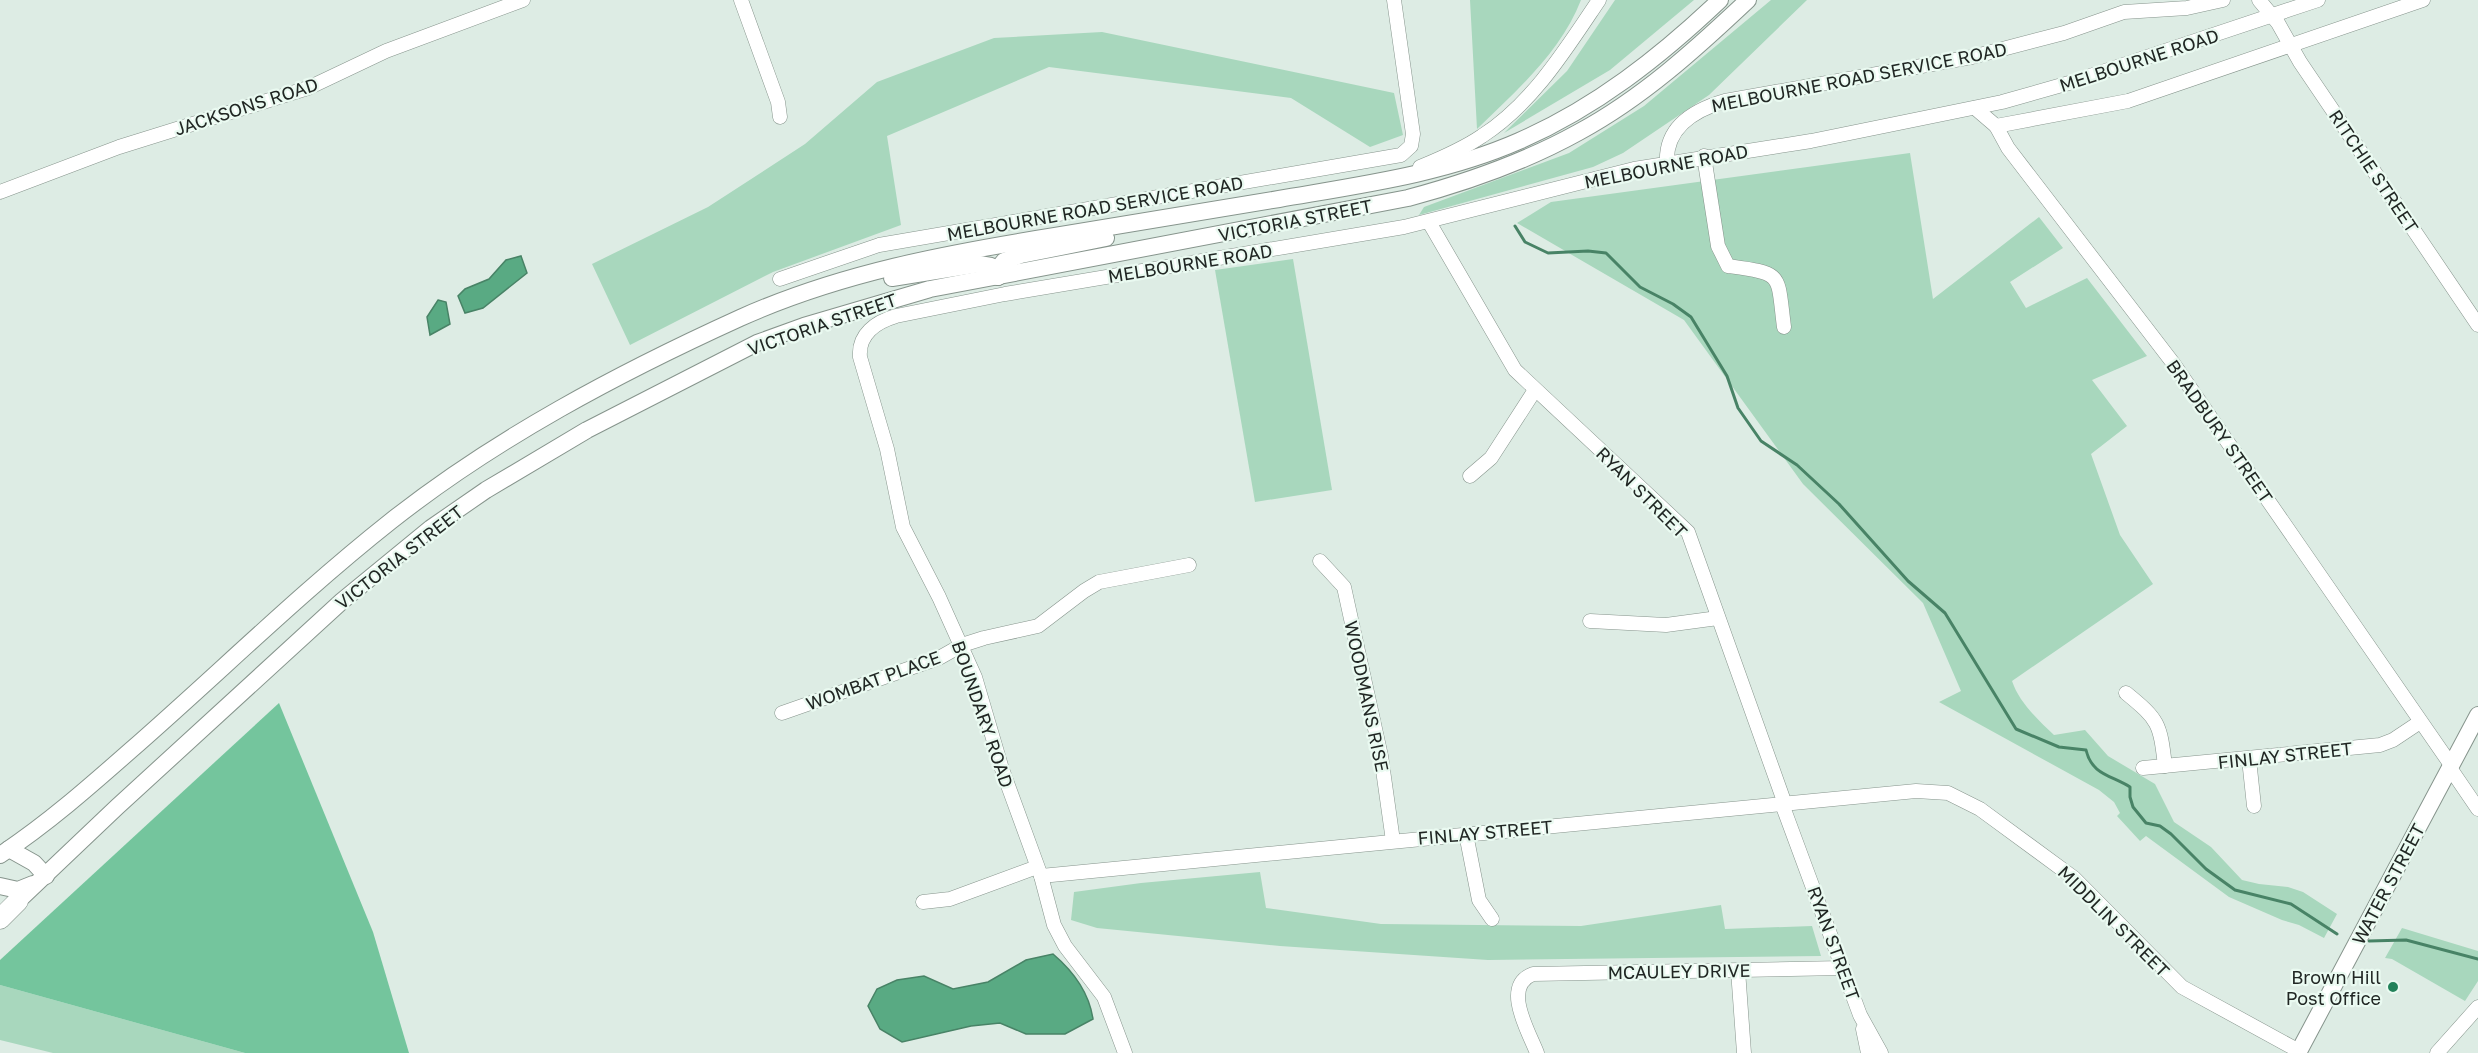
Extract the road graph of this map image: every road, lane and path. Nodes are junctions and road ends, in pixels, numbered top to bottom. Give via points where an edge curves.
1 (524, 0) edge
2 (741, 0) edge
3 (1394, 0) edge
4 (1720, 0) edge
5 (1748, 0) edge
6 (2223, 0) edge
7 (2259, 0) edge
8 (2318, 0) edge
9 (2423, 0) edge
10 (1596, 3) edge
11 (2271, 16) junction
12 (2290, 45) junction
13 (1975, 108) junction
14 (780, 117) dead end
15 (1996, 126) junction
16 (1704, 156) junction
17 (1667, 163) junction
18 (1384, 180) junction
19 (1329, 190) junction
20 (0, 192) edge
21 (1429, 222) junction
22 (998, 277) junction
23 (780, 279) dead end
24 (803, 293) junction
25 (1005, 294) junction
26 (2478, 325) edge
27 (1784, 327) dead end
28 (868, 332) joint
29 (1535, 390) junction
30 (1470, 476) dead end
31 (1320, 561) dead end
32 (1189, 565) dead end
33 (1718, 618) junction
34 (1590, 621) dead end
35 (962, 645) junction
36 (2126, 693) dead end
37 (782, 713) dead end
38 (2478, 715) edge
39 (2420, 722) junction
40 (2249, 759) junction
41 (2164, 766) junction
42 (2450, 767) junction
43 (2143, 768) dead end
44 (1930, 791) joint
45 (1783, 804) junction
46 (2254, 806) dead end
47 (2478, 809) edge
48 (1466, 834) junction
49 (1393, 841) junction
50 (3, 848) edge
51 (1039, 872) junction
52 (44, 877) junction
53 (0, 886) edge
54 (18, 901) joint
55 (923, 902) dead end
56 (0, 919) edge
57 (1492, 919) dead end
58 (1843, 968) junction
59 (1737, 970) junction
60 (2478, 1008) edge
61 (1860, 1016) junction
62 (2299, 1052) edge
63 (2440, 1052) edge
64 (1125, 1053) edge
65 (1537, 1053) edge
66 (1744, 1053) edge
67 (1868, 1053) edge
68 (1881, 1053) edge

1 - 20 street, JACKSONS ROAD via 386,51 308,88 118,147
2 - 14 street
3 - 23 street, MELBOURNE ROAD SERVICE ROAD via 1413,134 1411,146 1401,155 879,245
4 - 18 main road, VICTORIA STREET via 1641,69 1552,125 1457,164
5 - 22 main road, VICTORIA STREET via 1628,102 1544,150 1484,175 1401,199
6 - 17 street, MELBOURNE ROAD SERVICE ROAD via 2187,8 2124,12 2064,33 1964,59 1719,103 1698,112 1677,129 1667,145
7 - 11 street, RITCHIE STREET
8 - 11 street, MELBOURNE ROAD
9 - 12 street
10 - 18 street via 1541,82 1496,126 1446,156
11 - 12 street, RITCHIE STREET
11 - 13 street, MELBOURNE ROAD via 2069,84
12 - 15 street via 2121,103
12 - 26 street, RITCHIE STREET
13 - 15 street, BRADBURY STREET
13 - 16 street, MELBOURNE ROAD via 1811,141
15 - 39 street, BRADBURY STREET via 2013,155 2173,363
16 - 17 street, MELBOURNE ROAD
16 - 27 street via 1718,246 1728,266 1774,276 1779,285
17 - 21 street, MELBOURNE ROAD
18 - 19 main road, VICTORIA STREET
19 - 22 main road via 1021,255 1004,261
19 - 24 main road, VICTORIA STREET via 957,253 879,270
21 - 25 street, MELBOURNE ROAD
21 - 29 street, RYAN STREET via 1515,370
22 - 24 main road via 993,268 979,264
22 - 25 street
22 - 52 main road, VICTORIA STREET via 887,300 757,343 587,430 486,490 431,528 342,601
24 - 50 main road, VICTORIA STREET via 698,338 599,389 522,431 429,492 361,546 105,773
25 - 28 street, MELBOURNE ROAD via 896,316
28 - 35 street, BOUNDARY ROAD via 861,341 860,357 887,449 901,519
29 - 30 street via 1491,458
29 - 33 street, RYAN STREET via 1688,532
31 - 49 street, WOODMANS RISE via 1344,587 1381,756
32 - 35 street, WOMBAT PLACE via 1099,582 1038,626
33 - 34 street via 1666,625
33 - 45 street, RYAN STREET
35 - 37 street, WOMBAT PLACE via 939,658
35 - 51 street, BOUNDARY ROAD
36 - 41 street via 2158,725
38 - 42 main road, WATER STREET
39 - 40 street, FINLAY STREET via 2380,746
39 - 42 street, BRADBURY STREET
40 - 41 street, FINLAY STREET
40 - 46 street
41 - 43 street, FINLAY STREET
42 - 47 street, BRADBURY STREET
42 - 62 main road, WATER STREET
44 - 45 street, FINLAY STREET
44 - 62 street, MIDDLIN STREET via 1948,793 1971,803 2055,862 2182,987
45 - 48 street, FINLAY STREET
45 - 58 street, RYAN STREET
48 - 49 street, FINLAY STREET
48 - 57 street via 1479,900
49 - 51 street, FINLAY STREET
50 - 52 main road via 31,861
51 - 55 street, FINLAY STREET via 950,899
51 - 64 street, BOUNDARY ROAD via 1057,931 1104,997
52 - 53 main road via 18,890
52 - 54 main road, VICTORIA STREET
54 - 56 highway
58 - 59 street, MCAULEY DRIVE
58 - 61 street, RYAN STREET
59 - 65 street, MCAULEY DRIVE via 1529,975 1517,995
59 - 66 street
60 - 63 street
61 - 67 street, RYAN STREET
61 - 68 street, RYAN STREET

